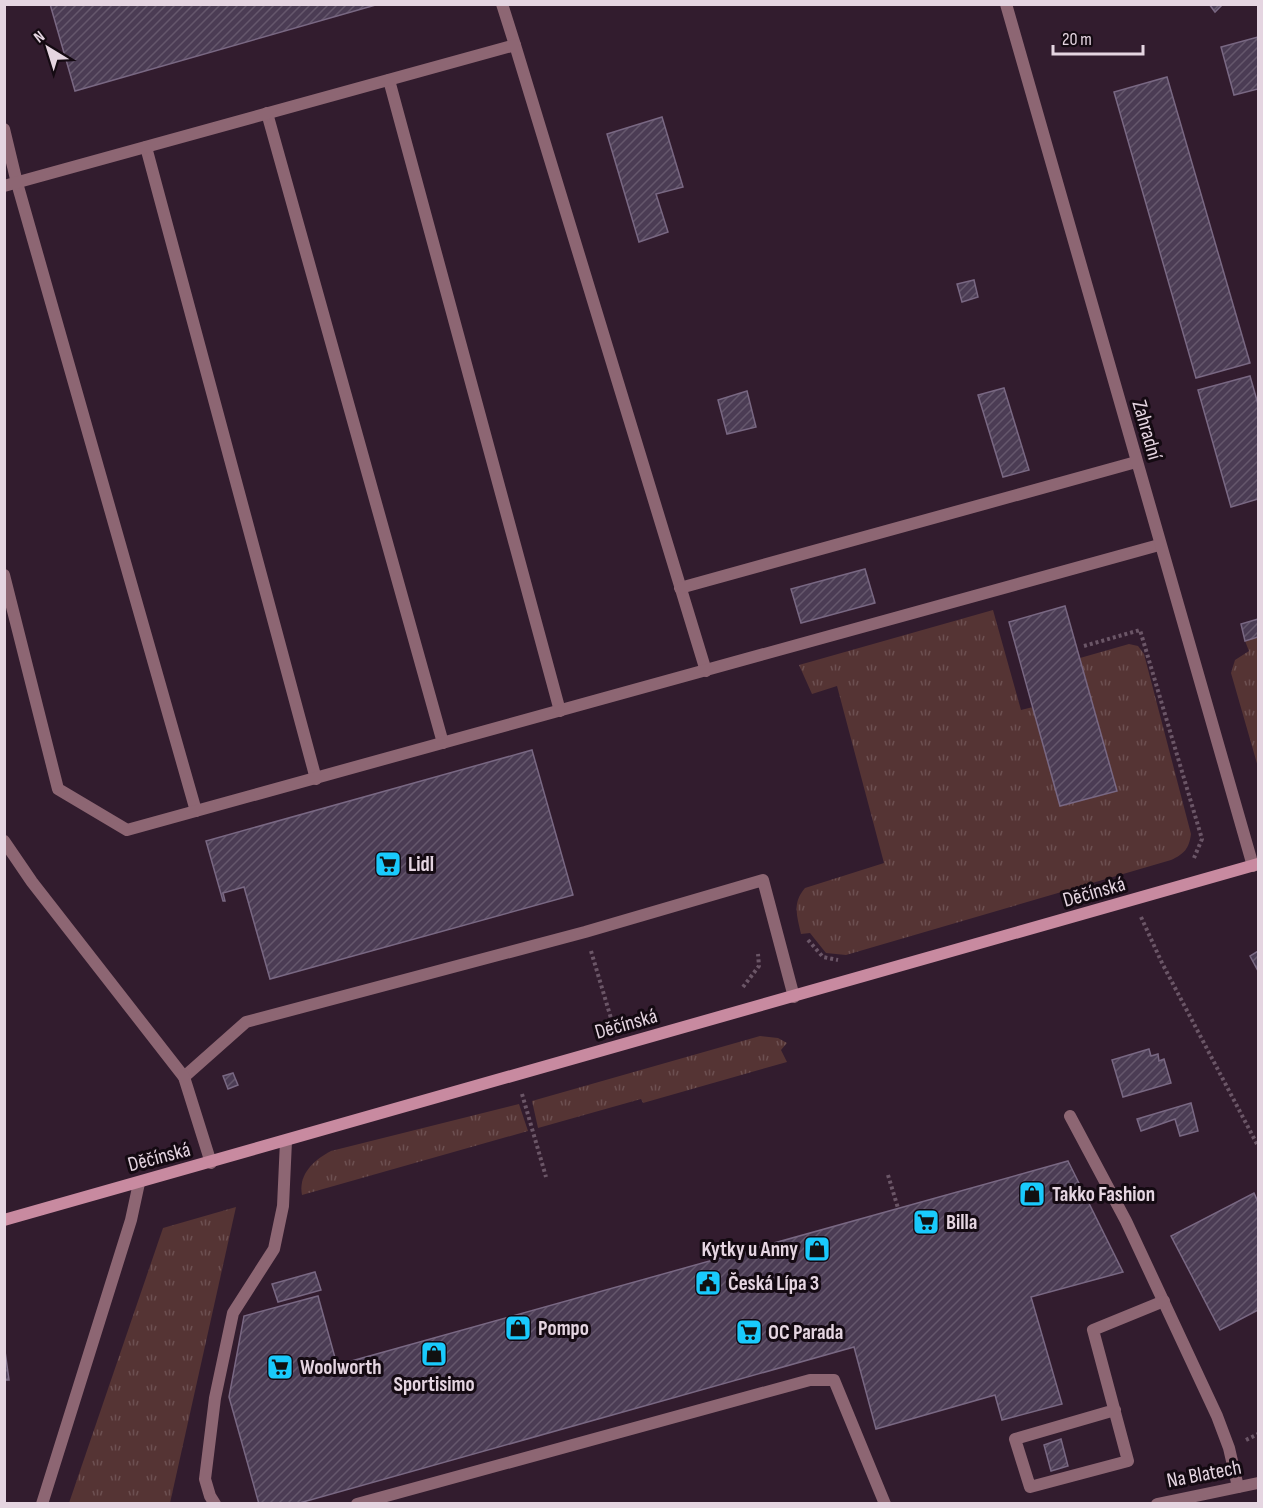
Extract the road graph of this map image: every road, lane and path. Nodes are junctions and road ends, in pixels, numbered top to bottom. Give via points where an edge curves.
1 (502, 4) edge
2 (1006, 4) edge
3 (515, 45) junction
4 (389, 80) junction
5 (267, 114) junction
6 (4, 129) edge
7 (146, 147) junction
8 (17, 183) junction
9 (4, 186) edge
10 (1136, 462) junction
11 (1159, 545) junction
12 (4, 575) edge
13 (680, 588) junction
14 (1084, 646) dead end
15 (706, 670) junction
16 (560, 711) junction
17 (443, 743) junction
18 (316, 779) junction
19 (196, 811) junction
20 (4, 841) edge
21 (1188, 860) dead end
22 (1256, 865) edge
23 (1135, 901) junction
24 (808, 940) dead end
25 (842, 960) dead end
26 (794, 997) junction
27 (184, 1077) junction
28 (1070, 1116) dead end
29 (286, 1141) junction
30 (1258, 1146) edge
31 (211, 1163) junction
32 (888, 1175) dead end
33 (139, 1183) junction
34 (898, 1208) dead end
35 (4, 1220) edge
36 (1164, 1301) junction
37 (1114, 1410) junction
38 (1258, 1483) edge
39 (1238, 1487) junction
40 (42, 1503) edge
41 (215, 1503) edge
42 (357, 1503) edge
43 (885, 1503) edge
44 (1157, 1503) edge

1 - 3 street
2 - 10 street, Zahradní
3 - 4 street
3 - 13 street
4 - 5 street
4 - 16 street
5 - 7 street
5 - 17 street
6 - 8 street
7 - 8 street
7 - 18 street
8 - 9 street
8 - 19 street
10 - 11 street, Zahradní
10 - 13 street
11 - 15 street
11 - 22 street, Zahradní
12 - 19 street via 58,789 127,830
13 - 15 street
14 - 21 path via 1140,630 1202,839 1196,857
15 - 16 street
16 - 17 street
17 - 18 street
18 - 19 street
20 - 27 street
22 - 23 main road, Děčínská
23 - 26 main road, Děčínská
23 - 30 path via 1162,963
24 - 25 path via 823,957
26 - 27 street via 763,880 246,1022
26 - 29 main road, Děčínská
27 - 31 street
28 - 36 street
29 - 31 main road, Děčínská
29 - 41 street via 283,1206 274,1249 233,1313 215,1398 206,1479
31 - 33 main road, Děčínská
32 - 34 path
33 - 35 main road, Děčínská
33 - 40 street via 131,1220
36 - 37 street via 1093,1330
36 - 39 street via 1217,1416
37 - 37 street via 1128,1461 1030,1487 1015,1439
38 - 39 street, Na Blatech
39 - 44 street, Na Blatech
42 - 43 street via 810,1380 834,1380

